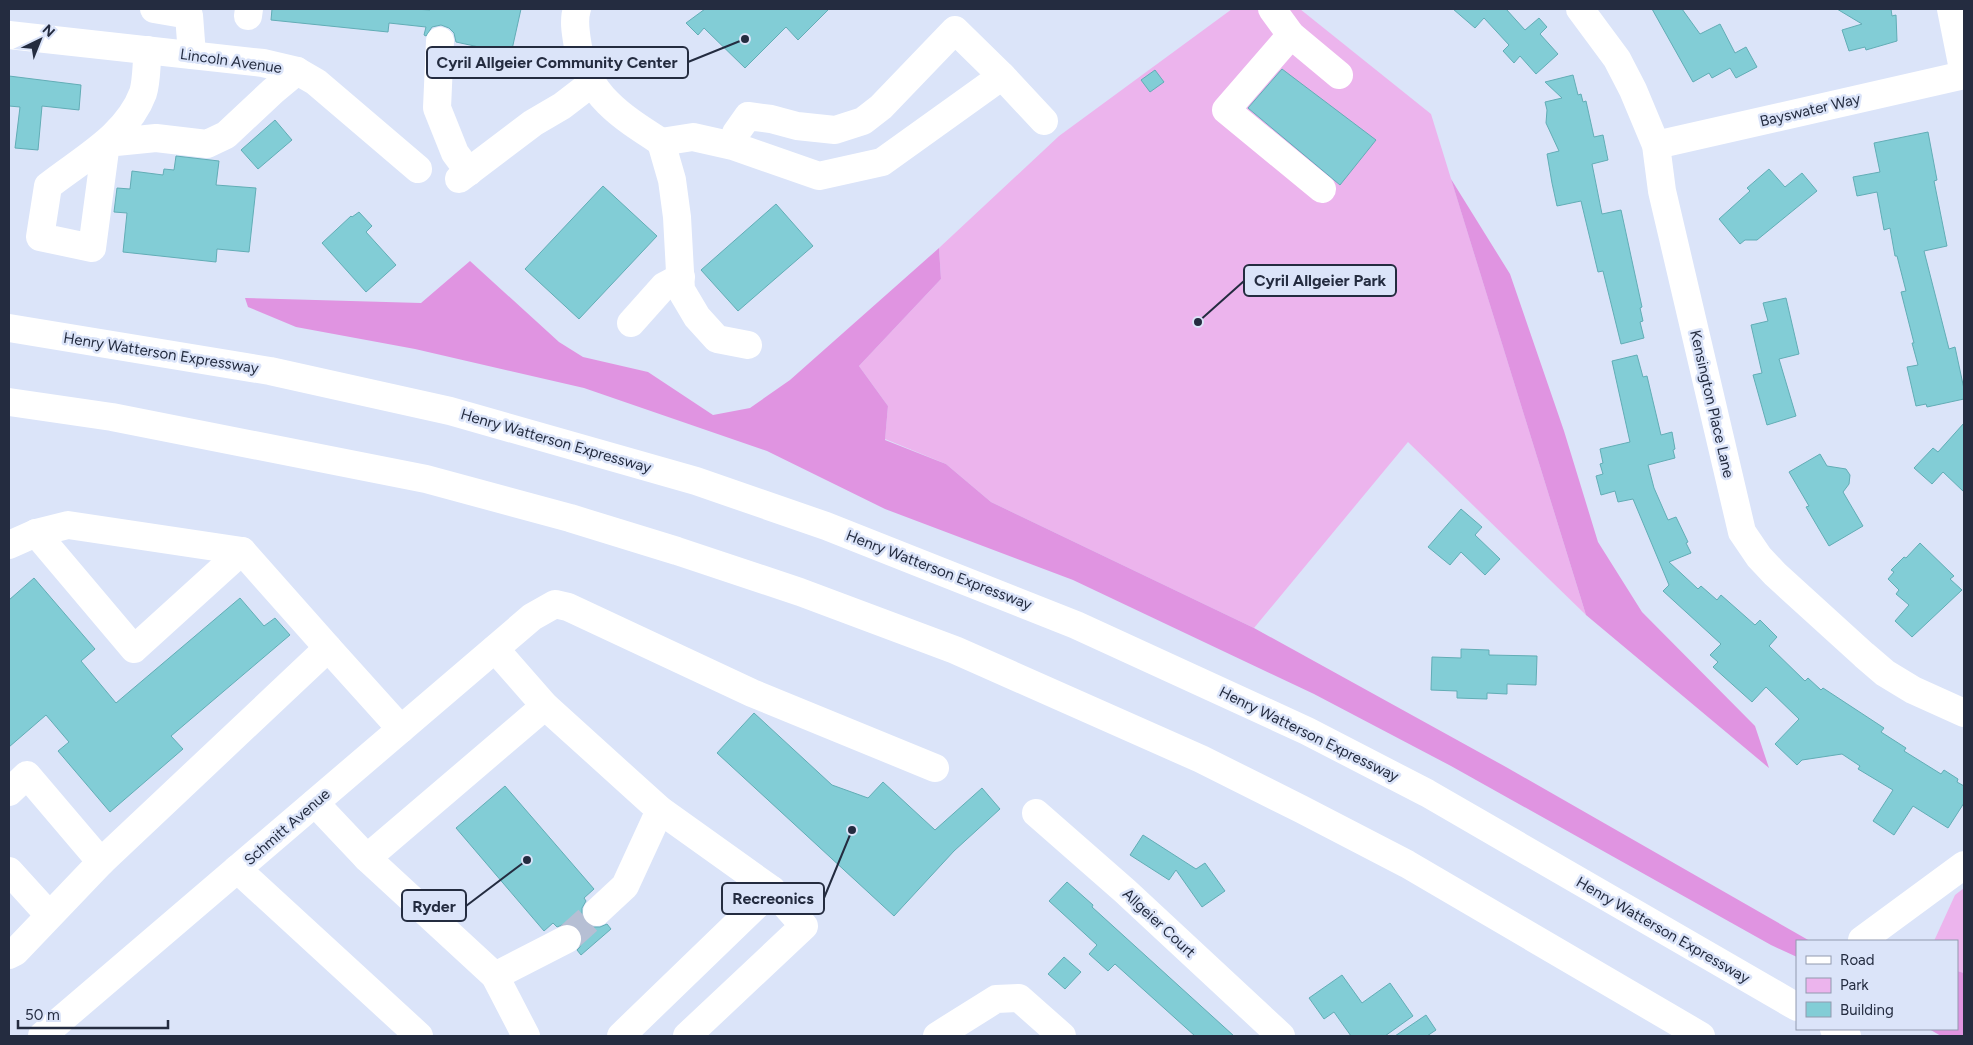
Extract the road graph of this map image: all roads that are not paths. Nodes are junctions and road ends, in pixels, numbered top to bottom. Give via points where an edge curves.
1 (154, 9) edge
2 (577, 9) edge
3 (1272, 9) edge
4 (1580, 9) edge
5 (1951, 9) edge
6 (9, 35) edge
7 (1292, 35) junction
8 (440, 41) dead end
9 (148, 50) junction
10 (192, 55) junction
11 (297, 71) junction
12 (1964, 74) edge
13 (1339, 75) dead end
14 (1002, 76) junction
15 (592, 84) junction
16 (1044, 121) dead end
17 (661, 142) junction
18 (1656, 145) junction
19 (733, 146) junction
20 (418, 169) dead end
21 (1322, 189) dead end
22 (681, 277) junction
23 (631, 323) dead end
24 (9, 328) edge
25 (748, 345) dead end
26 (9, 402) edge
27 (36, 533) junction
28 (9, 545) edge
29 (242, 551) junction
30 (328, 648) junction
31 (495, 649) junction
32 (546, 706) junction
33 (1964, 713) edge
34 (401, 729) junction
35 (934, 768) dead end
36 (9, 792) edge
37 (315, 802) junction
38 (660, 810) junction
39 (1036, 813) dead end
40 (367, 858) junction
41 (101, 862) junction
42 (1964, 865) edge
43 (237, 869) junction
44 (9, 871) edge
45 (772, 890) junction
46 (597, 912) tunnel mouth
47 (49, 915) junction
48 (567, 939) tunnel mouth
49 (1862, 940) edge
50 (9, 955) edge
51 (495, 976) junction
52 (1796, 1006) edge
53 (1836, 1030) edge
54 (42, 1036) edge
55 (419, 1036) edge
56 (526, 1036) edge
57 (621, 1036) edge
58 (687, 1036) edge
59 (938, 1036) edge
60 (1062, 1036) edge
61 (1281, 1036) edge
62 (1701, 1036) edge
63 (1847, 1036) edge

1 - 10 main road via 189,15
2 - 15 main road via 576,35 581,60
3 - 7 main road
4 - 18 main road, Kensington Place Lane via 1617,59
5 - 12 main road
6 - 9 main road, Lincoln Avenue
7 - 13 main road
7 - 21 main road via 1226,110
8 - 15 main road via 437,108 464,176
9 - 10 main road, Lincoln Avenue
9 - 11 main road via 144,90 134,113 106,143 156,138 207,144 226,135
10 - 11 main road, Lincoln Avenue via 263,63
11 - 20 main road, Lincoln Avenue via 331,93
12 - 18 main road, Bayswater Way
14 - 16 main road
14 - 19 main road via 882,162 819,176
14 - 19 main road via 955,30 881,107 863,121 835,130 748,116 736,132
15 - 17 main road via 607,104
17 - 19 main road via 693,137
17 - 22 main road via 672,180
18 - 33 main road, Kensington Place Lane via 1662,191 1742,532 1775,574 1864,656 1913,690
22 - 23 main road via 664,286
22 - 25 main road via 681,290 689,304 717,339
24 - 52 main road, Henry Watterson Expressway via 270,371 450,411 687,478 826,526 1076,625 1307,732 1426,793
26 - 62 main road via 147,424 426,479 677,551 800,592 955,650 1138,730 1301,809 1407,864
27 - 28 main road
27 - 29 main road via 68,524
27 - 29 main road via 134,649
29 - 30 main road
30 - 34 main road
30 - 41 main road
31 - 32 main road
31 - 34 main road, Schmitt Avenue
31 - 35 main road, Schmitt Avenue via 532,617 555,604 568,607 752,692
32 - 38 main road
32 - 40 main road
34 - 37 main road, Schmitt Avenue
36 - 41 main road via 27,775
37 - 40 main road
37 - 43 main road, Schmitt Avenue
38 - 45 main road
38 - 46 main road via 626,886
39 - 61 main road, Allgeier Court
40 - 51 main road
41 - 47 main road
42 - 49 main road
43 - 54 main road, Schmitt Avenue
43 - 55 main road
44 - 47 main road
45 - 57 main road
45 - 58 main road via 804,926
47 - 50 main road
48 - 51 main road
51 - 56 main road
53 - 63 main road
59 - 60 main road via 996,999 1019,998

